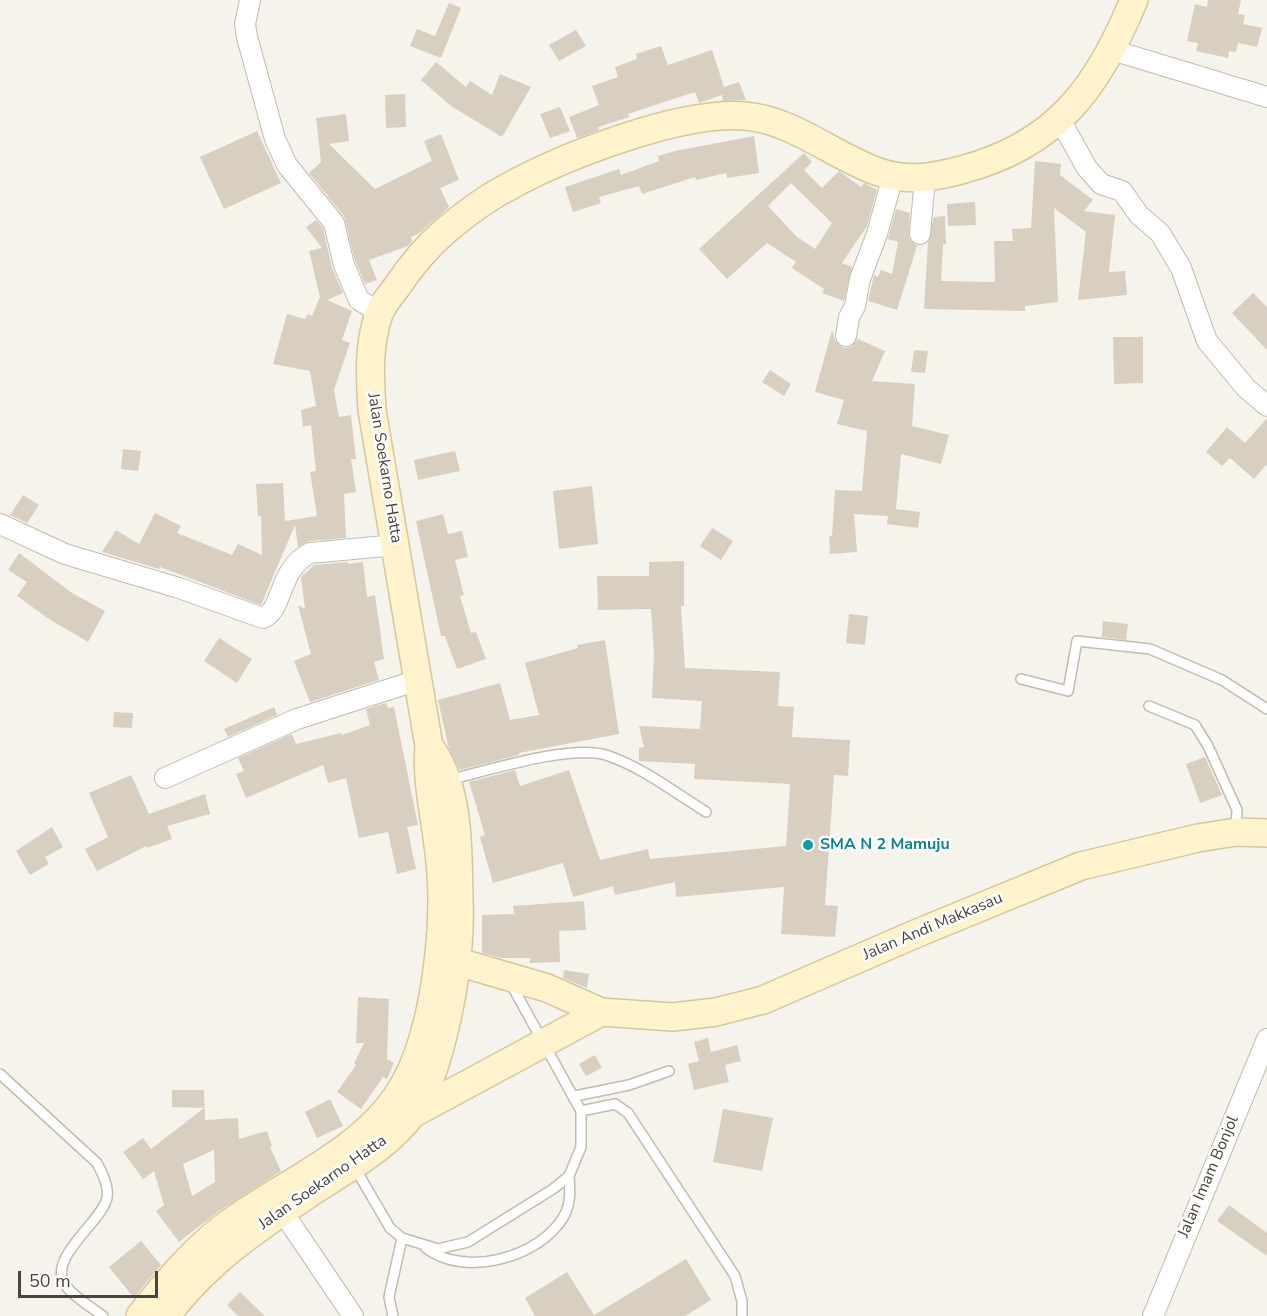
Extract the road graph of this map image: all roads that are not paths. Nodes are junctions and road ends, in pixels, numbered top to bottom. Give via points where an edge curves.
1 (250, 0) edge
2 (1134, 0) edge
3 (1112, 50) junction
4 (1267, 97) edge
5 (1060, 120) junction
6 (893, 176) junction
7 (925, 178) junction
8 (920, 234) dead end
9 (379, 312) junction
10 (846, 336) dead end
11 (1267, 406) edge
12 (0, 524) edge
13 (396, 545) junction
14 (1021, 679) dead end
15 (418, 680) junction
16 (1149, 706) dead end
17 (1267, 709) edge
18 (165, 778) dead end
19 (437, 782) junction
20 (706, 812) dead end
21 (1236, 832) junction
22 (1267, 833) edge
23 (449, 957) junction
24 (507, 977) junction
25 (601, 1012) junction
26 (1267, 1039) edge
27 (544, 1042) junction
28 (669, 1071) dead end
29 (0, 1074) edge
30 (575, 1096) junction
31 (581, 1111) junction
32 (414, 1113) junction
33 (354, 1166) junction
34 (569, 1176) junction
35 (277, 1203) junction
36 (402, 1238) junction
37 (424, 1247) junction
38 (102, 1316) edge
39 (140, 1316) edge
40 (166, 1316) edge
41 (353, 1316) edge
42 (393, 1316) edge
43 (742, 1316) edge
44 (1153, 1316) edge

1 - 9 street via 245,24 247,37 275,139 286,165 334,223 344,265 359,300
2 - 3 street, Jalan Soekarno Hatta
3 - 4 street
3 - 5 street, Jalan Soekarno Hatta via 1086,91
5 - 7 street, Jalan Soekarno Hatta via 1030,143 998,158
5 - 11 street via 1087,168 1101,184 1122,191 1139,215 1160,233 1181,268 1207,341 1246,388
6 - 7 street, Jalan Soekarno Hatta
6 - 9 street, Jalan Soekarno Hatta via 875,171 799,132 744,116 686,122 632,135 508,186 478,206 415,260
6 - 10 street
7 - 8 street
9 - 13 street, Jalan Soekarno Hatta via 371,345 372,410
12 - 13 street via 50,548 262,618 272,612 286,575 301,557
13 - 15 street, Jalan Soekarno Hatta
14 - 17 lane via 1068,691 1077,641 1150,649 1222,680
15 - 18 street via 297,718
15 - 19 street, Jalan Soekarno Hatta via 429,746 441,764
16 - 21 lane via 1195,725 1237,810
19 - 20 lane via 567,753 604,754 627,763
19 - 23 street, Jalan Soekarno Hatta via 459,867
21 - 22 street, Jalan Andi Makkasau
21 - 25 street, Jalan Andi Makkasau via 1081,866 763,1000 716,1012 673,1017
23 - 24 street
23 - 32 street, Jalan Soekarno Hatta via 452,1005 426,1090
23 - 35 street, Jalan Soekarno Hatta via 407,1080 396,1098 353,1140
24 - 25 street via 547,988
24 - 27 lane
25 - 27 street
26 - 44 street, Jalan Imam Bonjol
27 - 30 lane
27 - 32 street
28 - 30 lane via 629,1085
29 - 38 lane via 97,1163 106,1182 107,1199 64,1259 63,1274 65,1286
30 - 31 lane
31 - 34 lane via 581,1147
31 - 43 lane via 615,1104 628,1113 735,1276
32 - 33 street, Jalan Soekarno Hatta
33 - 35 street, Jalan Soekarno Hatta
33 - 36 lane via 381,1214
34 - 37 lane via 468,1242 438,1249
34 - 37 lane via 569,1202 558,1225 533,1245 493,1261 460,1263 441,1258
35 - 39 street, Jalan Soekarno Hatta via 226,1225 165,1284
35 - 40 street, Jalan Soekarno Hatta via 210,1265
35 - 41 street
36 - 37 lane
36 - 42 lane via 389,1297

